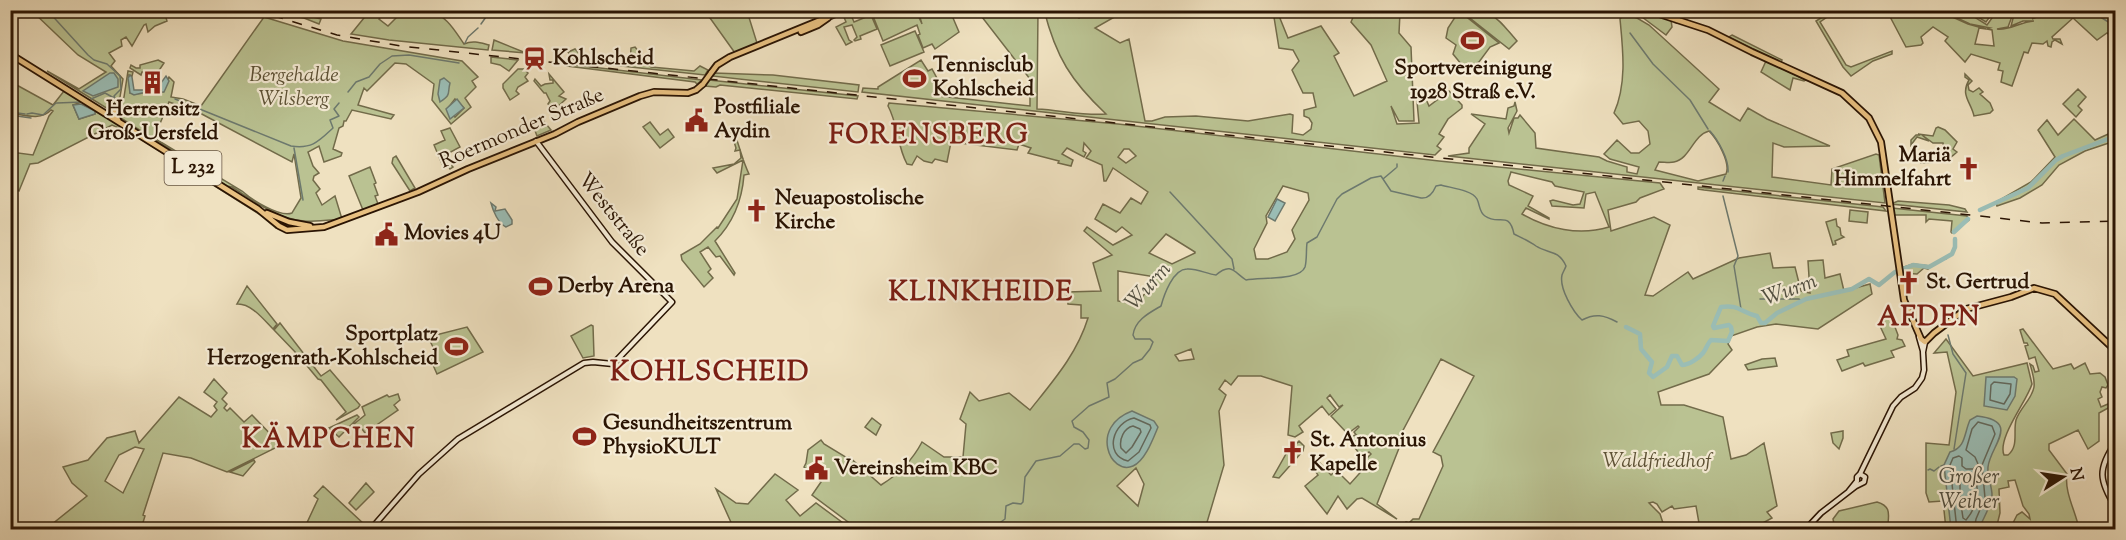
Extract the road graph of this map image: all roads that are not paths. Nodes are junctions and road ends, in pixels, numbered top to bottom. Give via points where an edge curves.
1 (844, 10) edge
2 (1647, 10) edge
3 (1680, 10) edge
4 (1677, 20) junction
5 (10, 54) edge
6 (114, 107) dead end
7 (120, 122) junction
8 (536, 141) junction
9 (1934, 333) junction
10 (1918, 335) junction
11 (1925, 342) junction
12 (2115, 351) edge
13 (1923, 352) junction
14 (2115, 442) edge
15 (1862, 475) junction
16 (1858, 482) junction
17 (2115, 508) edge
18 (372, 529) edge
19 (1805, 530) edge

1 - 8 main road, Roermonder Straße / L 232, bridge via 808,29 730,57 717,65 696,90 646,94
2 - 4 main road
3 - 4 main road
4 - 10 main road via 1708,30 1836,90 1869,118 1879,135 1904,300
5 - 7 main road, Roermonder Straße / L 232
6 - 7 main road
7 - 8 main road, Roermonder Straße / L 232 via 258,209 309,226 334,224 417,193
8 - 18 main road, Weststraße via 612,242 672,302 612,365 584,363 458,439 419,474
9 - 10 main road
9 - 11 main road
9 - 12 main road via 1964,310 2029,288 2057,295
10 - 11 main road
10 - 13 main road
11 - 13 main road
13 - 15 main road via 1920,381 1893,406
14 - 17 main road via 2104,460 2102,474
15 - 16 main road via 1857,477
15 - 16 main road via 1865,481
16 - 19 main road

